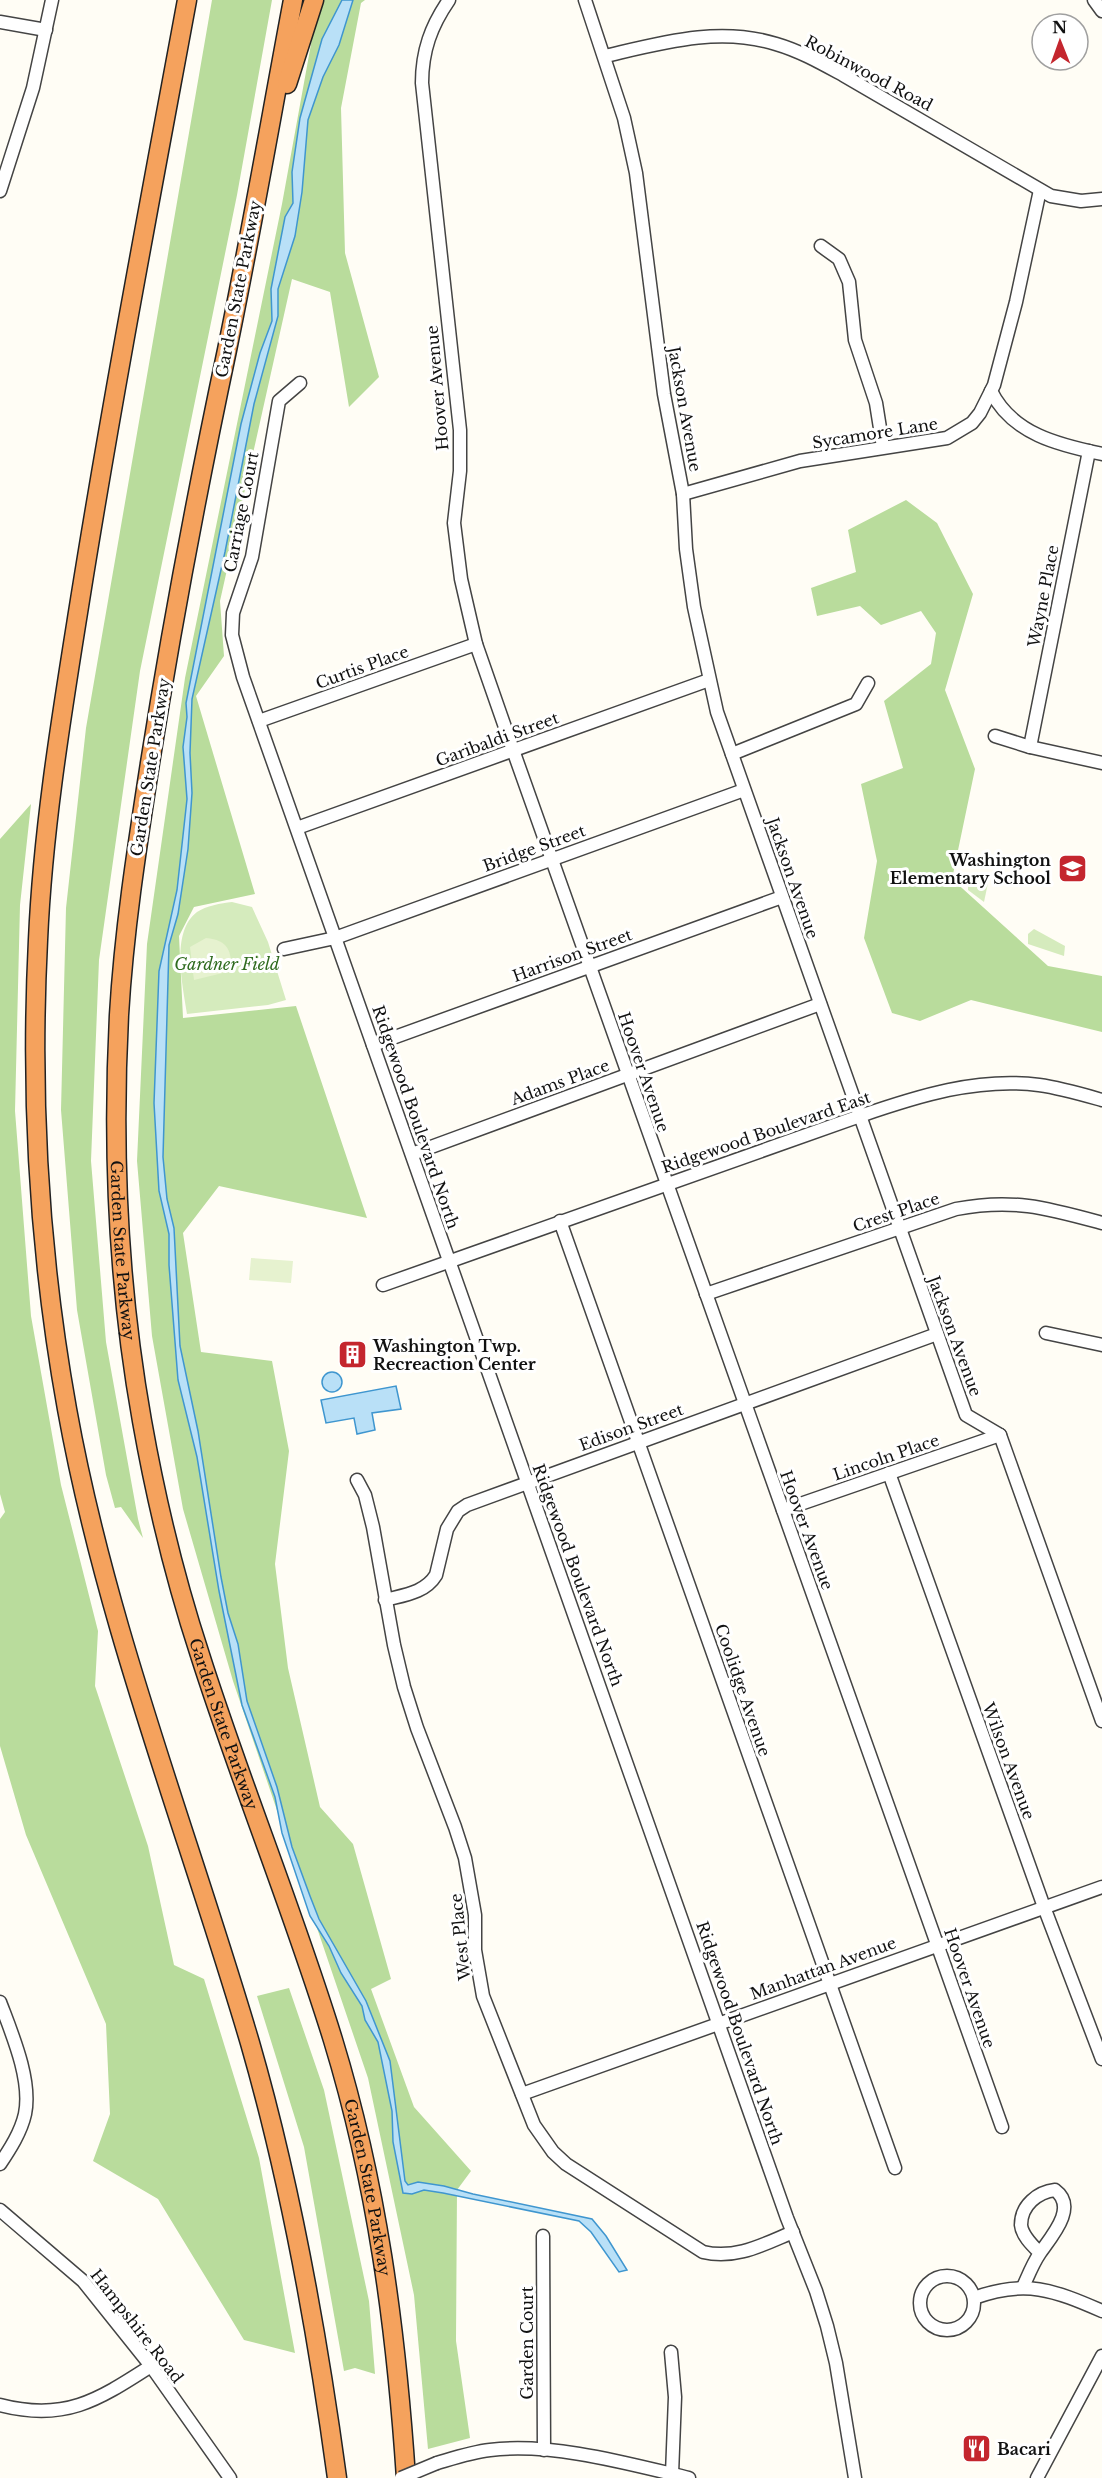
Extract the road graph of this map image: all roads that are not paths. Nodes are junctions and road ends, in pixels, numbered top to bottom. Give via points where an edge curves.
1 (52, 0) edge
2 (186, 0) edge
3 (293, 0) edge
4 (314, 0) edge
5 (449, 0) edge
6 (585, 0) edge
7 (1094, 0) edge
8 (1102, 11) edge
9 (0, 22) edge
10 (46, 30) junction
11 (605, 56) junction
12 (1040, 190) junction
13 (0, 191) edge
14 (1102, 199) edge
15 (821, 246) dead end
16 (243, 270) junction
17 (300, 382) dead end
18 (991, 391) junction
19 (883, 447) junction
20 (1089, 452) junction
21 (1102, 454) edge
22 (683, 494) junction
23 (476, 644) junction
24 (709, 680) junction
25 (868, 683) dead end
26 (247, 688) joint
27 (259, 721) junction
28 (995, 736) dead end
29 (1030, 747) junction
30 (513, 750) junction
31 (732, 754) junction
32 (1102, 764) edge
33 (744, 790) junction
34 (297, 828) junction
35 (552, 860) junction
36 (782, 897) junction
37 (335, 938) junction
38 (284, 949) dead end
39 (590, 966) junction
40 (820, 1005) junction
41 (373, 1045) junction
42 (628, 1075) junction
43 (1102, 1100) edge
44 (860, 1116) junction
45 (412, 1154) junction
46 (667, 1184) junction
47 (560, 1221) junction
48 (1102, 1223) edge
49 (899, 1228) junction
50 (449, 1260) junction
51 (383, 1285) dead end
52 (706, 1294) junction
53 (1046, 1333) dead end
54 (937, 1334) junction
55 (1102, 1345) edge
56 (745, 1403) junction
57 (1000, 1435) junction
58 (638, 1442) junction
59 (889, 1473) junction
60 (357, 1480) dead end
61 (528, 1482) junction
62 (783, 1510) junction
63 (385, 1600) junction
64 (1102, 1721) edge
65 (1102, 1887) edge
66 (1044, 1907) junction
67 (938, 1945) junction
68 (829, 1984) junction
69 (0, 2002) edge
70 (719, 2023) junction
71 (1102, 2060) edge
72 (522, 2094) junction
73 (1002, 2127) dead end
74 (0, 2164) edge
75 (895, 2168) dead end
76 (0, 2211) edge
77 (794, 2232) junction
78 (543, 2236) dead end
79 (1040, 2253) junction
80 (1023, 2287) junction
81 (308, 2294) junction
82 (974, 2298) junction
83 (1102, 2311) edge
84 (671, 2352) dead end
85 (1102, 2356) edge
86 (151, 2366) junction
87 (0, 2405) edge
88 (544, 2450) junction
89 (672, 2474) junction
90 (230, 2478) edge
91 (327, 2478) edge
92 (337, 2478) edge
93 (400, 2478) edge
94 (406, 2478) edge
95 (689, 2478) edge
96 (855, 2478) edge
97 (1037, 2478) edge

1 - 10 street
2 - 81 highway via 97,496 48,821 35,1042 40,1189 55,1336 89,1518 117,1625 250,2044 279,2151
3 - 16 highway, Garden State Parkway
4 - 16 highway via 286,89
5 - 23 street, Hoover Avenue via 431,28 422,83 460,430 456,542
6 - 11 street, Jackson Avenue
7 - 8 street
9 - 10 street
10 - 13 street via 33,88
11 - 12 street, Robinwood Road via 708,36 777,44 843,75
11 - 22 street, Jackson Avenue via 636,173 662,383
12 - 14 street, Robinwood Road via 1066,200
12 - 18 street, Sycamore Lane via 1016,302
15 - 19 street via 846,270 855,340 876,403
16 - 94 highway, Garden State Parkway via 182,568 129,904 116,1087 122,1270 140,1414 175,1569 202,1662 323,2008 362,2150 384,2257 394,2331
17 - 26 street, Carriage Court via 279,401 252,557 233,614 232,635
18 - 19 street, Sycamore Lane via 976,418 957,434
18 - 20 street via 1004,412 1024,428
19 - 22 street, Sycamore Lane via 800,461
20 - 21 street
20 - 29 street, Wayne Place
22 - 24 street, Jackson Avenue via 694,607
23 - 27 street, Curtis Place
23 - 30 street, Hoover Avenue
24 - 30 street, Garibaldi Street
24 - 31 street, Jackson Avenue
25 - 31 street via 856,704
26 - 27 street, Ridgewood Boulevard North
27 - 34 street, Ridgewood Boulevard North
28 - 29 street
29 - 32 street
30 - 34 street, Garibaldi Street
30 - 35 street, Hoover Avenue
31 - 33 street, Jackson Avenue
33 - 35 street, Bridge Street
33 - 36 street, Jackson Avenue
34 - 37 street, Ridgewood Boulevard North
35 - 37 street, Bridge Street
35 - 39 street, Hoover Avenue
36 - 39 street, Harrison Street
36 - 40 street, Jackson Avenue
37 - 38 street
37 - 41 street, Ridgewood Boulevard North
39 - 41 street, Harrison Street
39 - 42 street, Hoover Avenue
40 - 42 street, Adams Place
40 - 44 street, Jackson Avenue
41 - 45 street, Ridgewood Boulevard North
42 - 45 street, Adams Place
42 - 46 street, Hoover Avenue
43 - 44 street, Ridgewood Boulevard East via 1040,1085 992,1083 933,1094
44 - 46 street, Ridgewood Boulevard East
44 - 49 street, Jackson Avenue
45 - 50 street, Ridgewood Boulevard North
46 - 47 street, Ridgewood Boulevard East
46 - 52 street, Hoover Avenue
47 - 50 street, Ridgewood Boulevard East
47 - 58 street, Coolidge Avenue
48 - 49 street, Crest Place via 1044,1207 1000,1203 956,1209
49 - 52 street, Crest Place
49 - 54 street, Jackson Avenue
50 - 51 street, Ridgewood Boulevard East
50 - 61 street, Ridgewood Boulevard North
52 - 56 street, Hoover Avenue
53 - 55 street
54 - 56 street, Edison Street
54 - 57 street, Jackson Avenue via 966,1415
56 - 58 street, Edison Street
56 - 62 street, Hoover Avenue
57 - 59 street, Lincoln Place
57 - 64 street
58 - 61 street, Edison Street
58 - 68 street, Coolidge Avenue
59 - 62 street, Lincoln Place
59 - 66 street, Wilson Avenue
60 - 63 street, West Place via 373,1527
61 - 63 street, Edison Street via 478,1499 458,1511 447,1529 439,1567 431,1582 418,1591
61 - 70 street, Ridgewood Boulevard North
62 - 67 street, Hoover Avenue
63 - 72 street, West Place via 417,1728 465,1858 483,1996
65 - 66 street, Manhattan Avenue
66 - 67 street, Manhattan Avenue
66 - 71 street, Wilson Avenue
67 - 68 street, Manhattan Avenue
67 - 73 street, Hoover Avenue
68 - 70 street, Manhattan Avenue
68 - 75 street, Coolidge Avenue
69 - 74 street via 24,2074 27,2100 21,2129
70 - 72 street, Manhattan Avenue
70 - 77 street, Ridgewood Boulevard North
72 - 77 street, West Place via 541,2136 566,2164 692,2247 728,2255
76 - 86 street, Hampshire Road via 83,2281
77 - 96 street, Ridgewood Boulevard North via 827,2326
78 - 88 street, Garden Court
79 - 79 street via 1051,2241 1065,2208 1063,2196 1055,2190 1041,2194 1025,2208 1021,2226
79 - 80 street
80 - 82 street
80 - 83 street via 1058,2293
81 - 91 highway
81 - 92 highway
82 - 82 street via 959,2278 943,2276 928,2283 920,2307 929,2323 947,2330 970,2316
84 - 89 street via 675,2397
85 - 97 street
86 - 87 street via 110,2393 81,2406 50,2411
86 - 90 street, Hampshire Road
88 - 89 street
88 - 93 street, bridge via 466,2454
89 - 95 street

